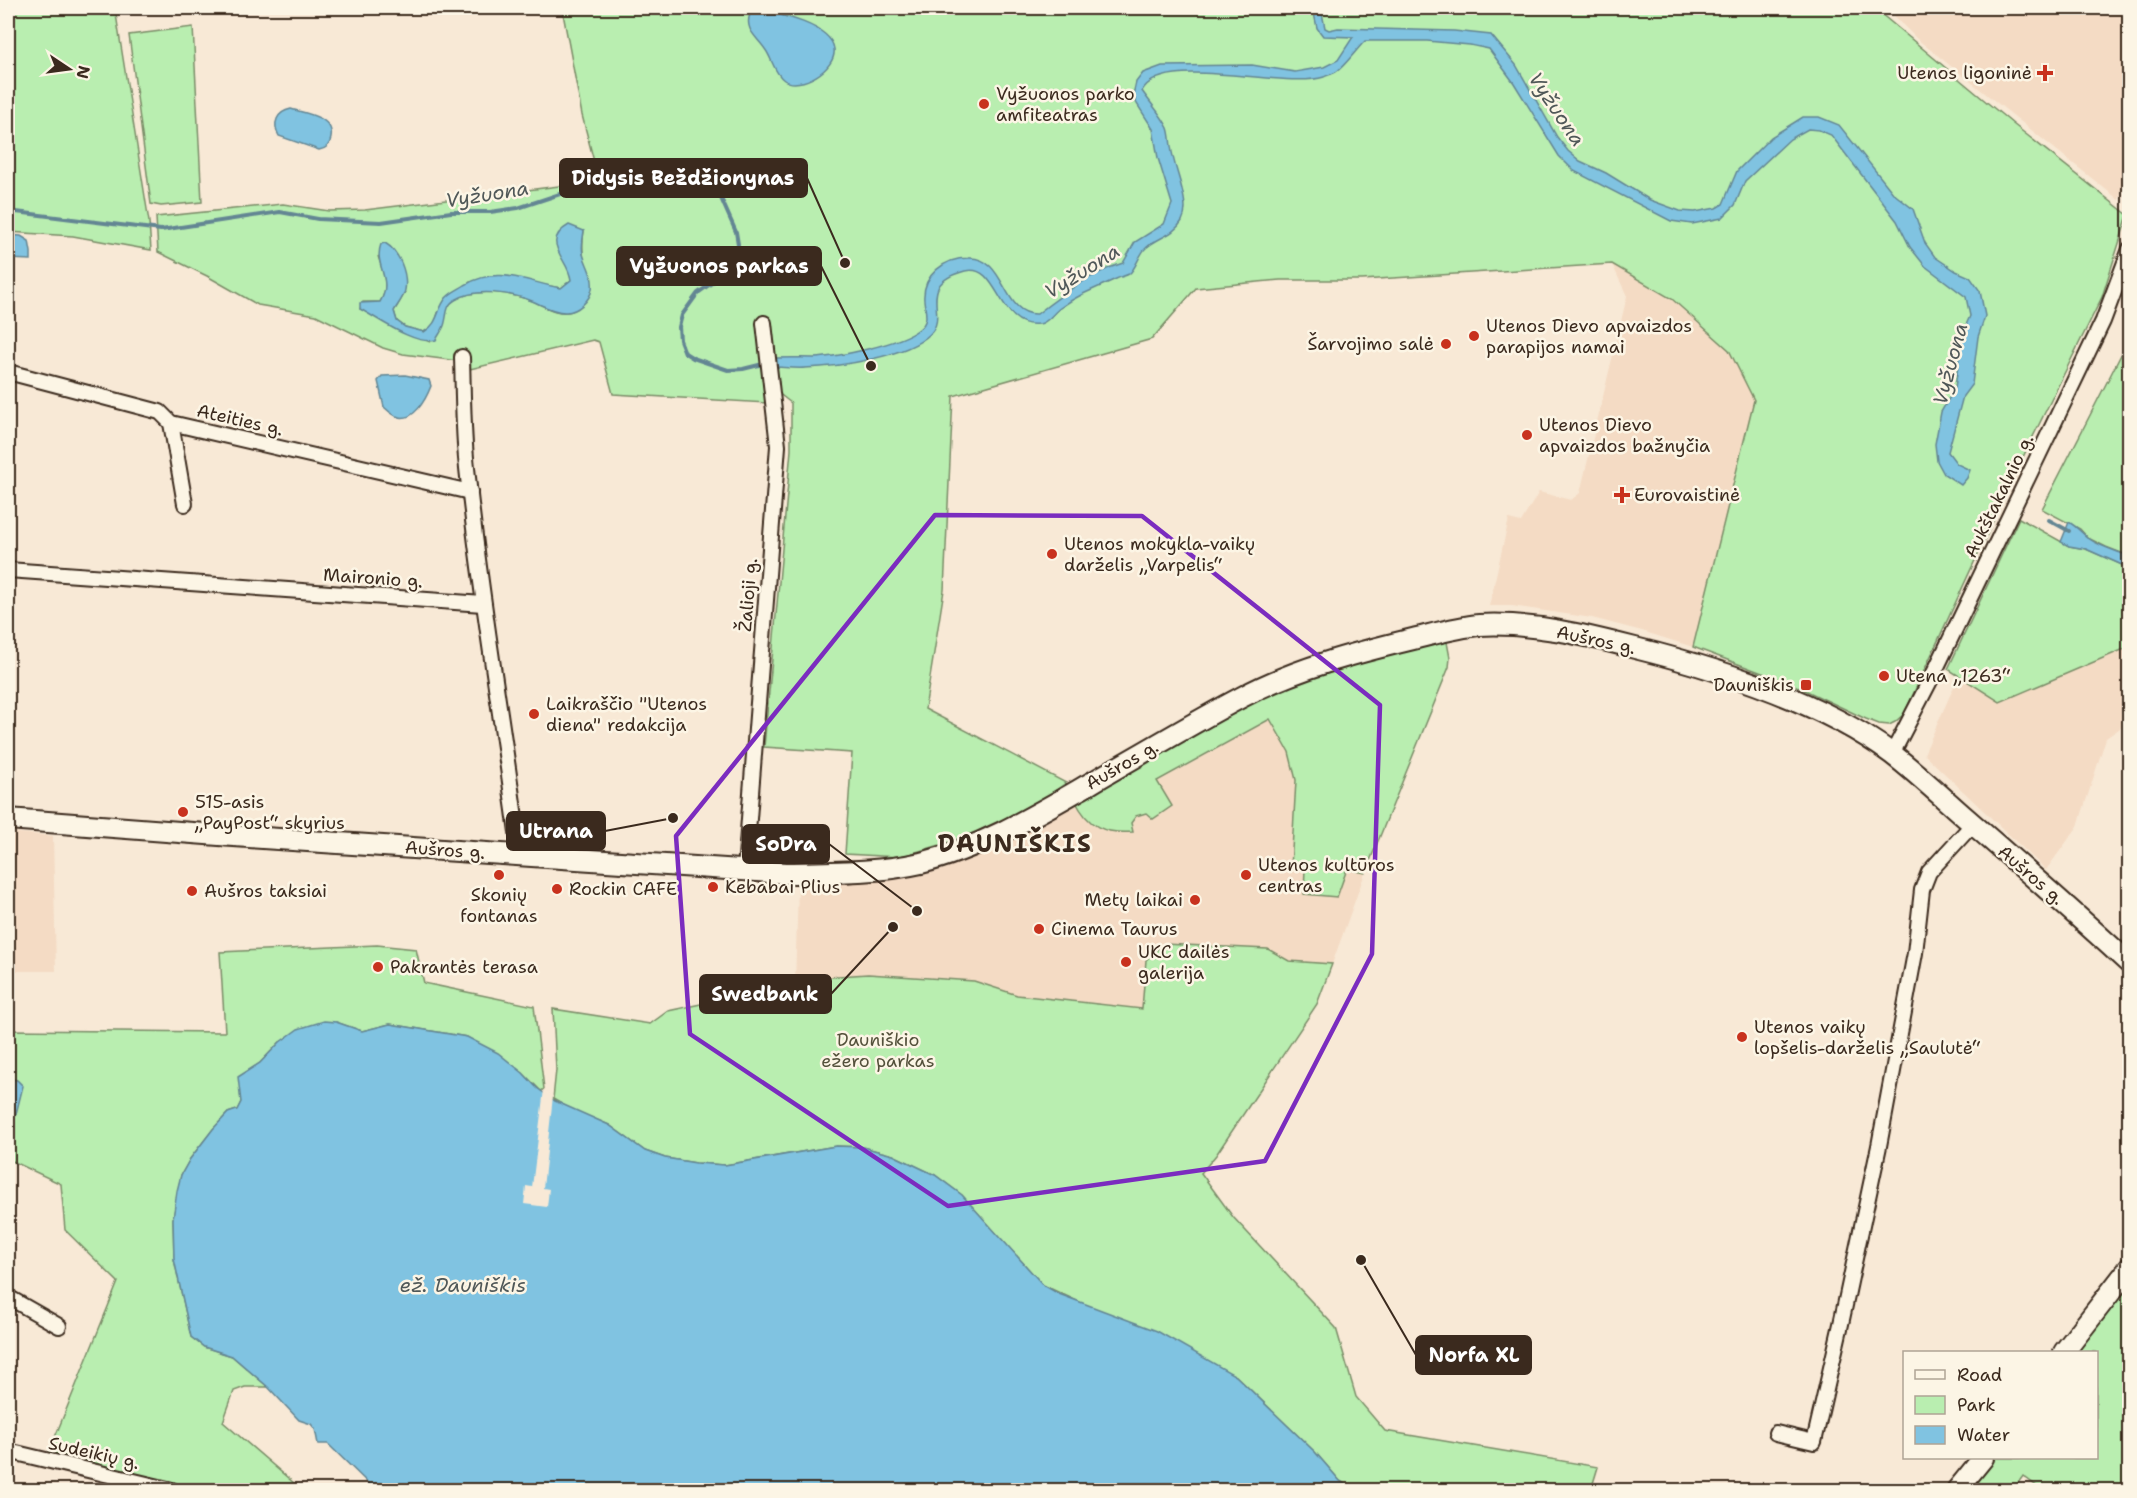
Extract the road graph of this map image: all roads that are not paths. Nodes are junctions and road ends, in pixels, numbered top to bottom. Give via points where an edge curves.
1 (2130, 249) edge
2 (764, 323) dead end
3 (462, 357) dead end
4 (8, 372) edge
5 (171, 423) junction
6 (470, 492) junction
7 (185, 504) dead end
8 (8, 570) edge
9 (483, 604) junction
10 (1892, 754) junction
11 (8, 819) edge
12 (1973, 824) junction
13 (520, 855) junction
14 (745, 870) junction
15 (2130, 964) edge
16 (2130, 1267) edge
17 (8, 1297) edge
18 (59, 1326) dead end
19 (2066, 1351) edge
20 (1776, 1433) dead end
21 (8, 1451) edge
22 (1982, 1459) edge
23 (172, 1491) edge
24 (1957, 1491) edge

1 - 10 street, Aukštakalnio g. via 2103,321
2 - 14 street, Žalioji g. via 778,446
3 - 6 street
4 - 5 street, Ateities g. via 160,412
5 - 6 street, Ateities g.
5 - 7 street
6 - 9 street
8 - 9 street, Maironio g.
9 - 13 street
10 - 12 street, Aušros g.
10 - 14 street, Aušros g. via 1826,716 1760,686 1699,665 1571,633 1480,625 1360,652 1245,695 1053,805 947,855 917,864 843,872
11 - 13 street, Aušros g.
12 - 15 street, Aušros g.
12 - 20 street via 1929,872 1922,890 1915,953 1879,1146 1814,1442
13 - 14 street, Aušros g.
16 - 19 street
17 - 18 street
21 - 23 street, Sudeikių g.
22 - 24 street

